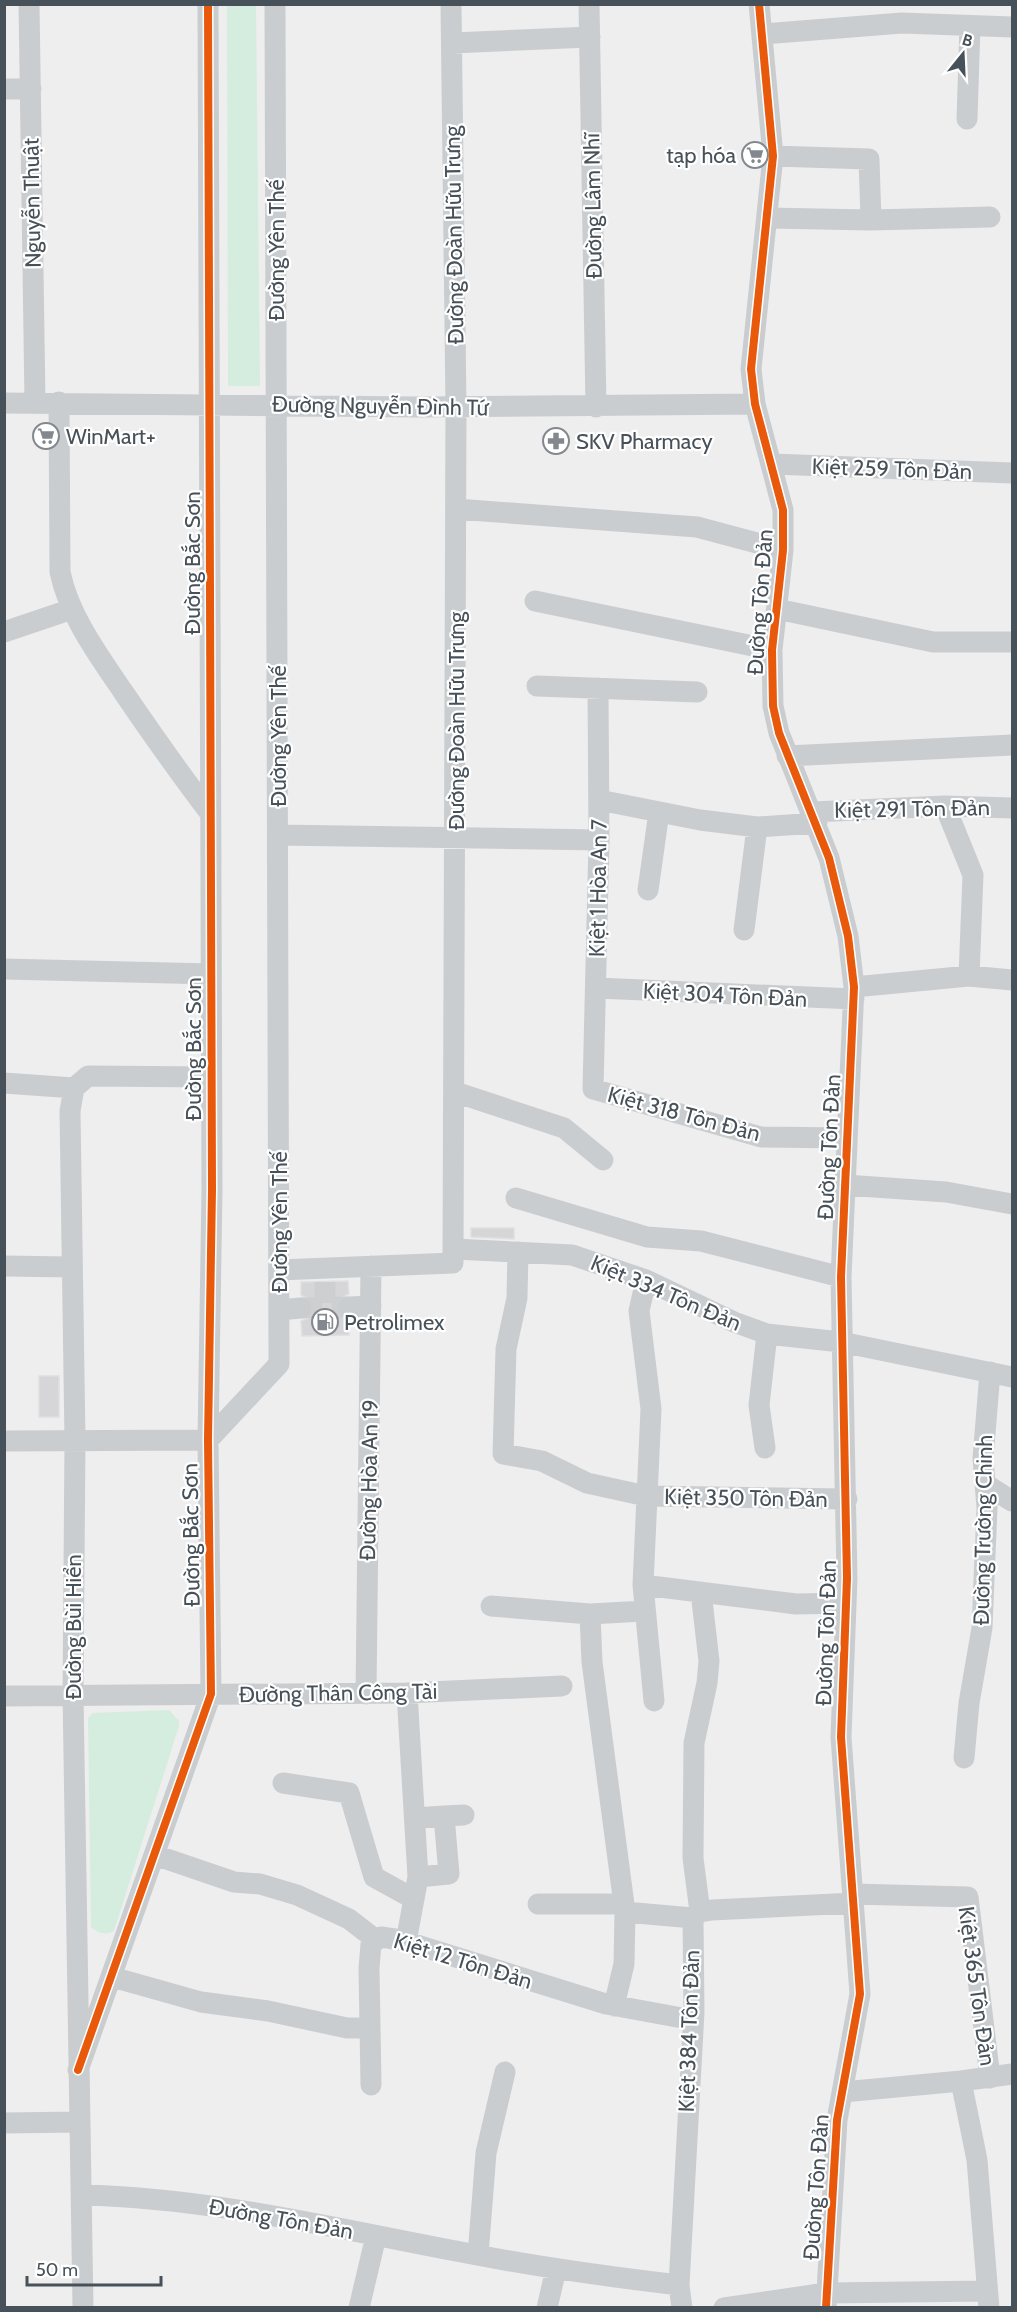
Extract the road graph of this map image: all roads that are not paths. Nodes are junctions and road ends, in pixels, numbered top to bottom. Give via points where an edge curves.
1 (29, 4) edge
2 (208, 4) edge
3 (275, 4) edge
4 (451, 4) edge
5 (589, 4) edge
6 (759, 4) edge
7 (903, 14) edge
8 (970, 26) junction
9 (1012, 27) edge
10 (763, 34) junction
11 (590, 37) junction
12 (452, 43) junction
13 (4, 89) edge
14 (31, 89) junction
15 (967, 119) dead end
16 (773, 156) junction
17 (990, 217) dead end
18 (768, 218) junction
19 (871, 220) junction
20 (35, 402) junction
21 (59, 402) junction
22 (4, 403) edge
23 (755, 404) junction
24 (269, 405) junction
25 (219, 406) junction
26 (456, 407) junction
27 (596, 407) junction
28 (772, 464) junction
29 (1012, 473) edge
30 (456, 509) junction
31 (783, 550) junction
32 (535, 601) dead end
33 (72, 609) junction
34 (777, 609) junction
35 (4, 632) edge
36 (1012, 642) edge
37 (772, 650) junction
38 (537, 686) dead end
39 (598, 688) junction
40 (697, 692) dead end
41 (1012, 745) edge
42 (788, 756) junction
43 (599, 800) junction
44 (945, 806) junction
45 (1012, 811) edge
46 (659, 812) junction
47 (210, 813) junction
48 (814, 818) junction
49 (757, 827) junction
50 (278, 835) junction
51 (456, 838) junction
52 (599, 840) junction
53 (648, 890) dead end
54 (744, 930) dead end
55 (4, 969) edge
56 (211, 974) junction
57 (969, 976) junction
58 (1012, 980) edge
59 (597, 988) junction
60 (854, 993) junction
61 (211, 1077) junction
62 (4, 1083) edge
63 (74, 1088) junction
64 (593, 1089) joint
65 (455, 1092) junction
66 (847, 1138) junction
67 (603, 1160) dead end
68 (845, 1185) junction
69 (516, 1198) dead end
70 (1012, 1204) edge
71 (454, 1249) junction
72 (518, 1252) junction
73 (4, 1266) edge
74 (371, 1266) junction
75 (71, 1267) junction
76 (279, 1270) junction
77 (842, 1277) junction
78 (646, 1280) junction
79 (371, 1306) junction
80 (349, 1307) tunnel mouth
81 (301, 1308) tunnel mouth
82 (279, 1310) junction
83 (767, 1334) junction
84 (841, 1342) junction
85 (990, 1372) junction
86 (1012, 1377) edge
87 (75, 1440) junction
88 (208, 1440) junction
89 (4, 1441) edge
90 (765, 1448) dead end
91 (985, 1484) junction
92 (646, 1496) junction
93 (847, 1499) junction
94 (1012, 1501) edge
95 (643, 1585) junction
96 (701, 1592) junction
97 (846, 1604) junction
98 (491, 1606) dead end
99 (644, 1611) junction
100 (590, 1614) junction
101 (562, 1686) dead end
102 (73, 1694) junction
103 (211, 1694) junction
104 (366, 1694) junction
105 (407, 1694) junction
106 (4, 1696) edge
107 (654, 1701) dead end
108 (963, 1758) dead end
109 (283, 1783) dead end
110 (415, 1818) junction
111 (155, 1856) junction
112 (418, 1877) junction
113 (414, 1899) junction
114 (853, 1899) junction
115 (538, 1904) dead end
116 (624, 1908) junction
117 (696, 1915) junction
118 (375, 1939) junction
119 (406, 1942) junction
120 (112, 1977) junction
121 (614, 2006) junction
122 (693, 2020) junction
123 (370, 2028) junction
124 (78, 2070) junction
125 (505, 2072) dead end
126 (1012, 2074) edge
127 (990, 2078) junction
128 (961, 2082) junction
129 (371, 2085) dead end
130 (843, 2092) junction
131 (78, 2122) junction
132 (4, 2123) edge
133 (82, 2196) junction
134 (376, 2236) junction
135 (478, 2255) junction
136 (556, 2269) junction
137 (679, 2284) junction
138 (988, 2299) edge
139 (826, 2300) edge
140 (83, 2307) edge
141 (359, 2307) edge
142 (547, 2307) edge
143 (682, 2307) edge
144 (724, 2307) edge

1 - 14 street, Nguyễn Thuật
2 - 25 street, Đường Bắc Sơn
3 - 24 street, Đường Yên Thế
4 - 12 street, Đường Đoàn Hữu Trưng
5 - 11 street, Đường Lâm Nhĩ
6 - 10 street, Đường Tôn Đản
7 - 8 street
7 - 10 street
8 - 9 street
8 - 15 street
10 - 16 street, Đường Tôn Đản
11 - 12 street
11 - 27 street, Đường Lâm Nhĩ
12 - 26 street, Đường Đoàn Hữu Trưng
13 - 14 street
14 - 20 street, Nguyễn Thuật
16 - 18 street, Đường Tôn Đản
16 - 19 street via 869,159
17 - 19 street
18 - 19 street
18 - 23 street, Đường Tôn Đản via 752,342
20 - 21 street, Đường Nguyễn Đình Tứ
20 - 22 street, Đường Nguyễn Đình Tứ
21 - 25 street, Đường Nguyễn Đình Tứ
21 - 33 street via 60,572
23 - 27 street, Đường Nguyễn Đình Tứ
23 - 28 street, Đường Tôn Đản
24 - 25 street, Đường Nguyễn Đình Tứ
24 - 26 street, Đường Nguyễn Đình Tứ
24 - 50 street, Đường Yên Thế
25 - 47 street, Đường Bắc Sơn
26 - 27 street, Đường Nguyễn Đình Tứ
26 - 30 street, Đường Đoàn Hữu Trưng
28 - 29 street, Kiệt 259 Tôn Đản
28 - 31 street, Đường Tôn Đản via 783,510
30 - 31 street, Đường Tôn Đản via 697,527
30 - 51 street, Đường Đoàn Hữu Trưng
31 - 34 street, Đường Tôn Đản
32 - 37 street, Đường Tôn Đản
33 - 35 street
33 - 47 street via 134,708
34 - 36 street, Đường Tôn Đản via 933,642
34 - 37 street, Đường Tôn Đản
37 - 42 street, Đường Tôn Đản via 773,706
38 - 39 street
39 - 40 street
39 - 43 street, Kiệt 1 Hòa An 7
41 - 42 street
42 - 48 street, Đường Tôn Đản
43 - 46 street, Kiệt 291 Tôn Đản
43 - 52 street, Kiệt 1 Hòa An 7
44 - 45 street, Kiệt 291 Tôn Đản
44 - 48 street, Kiệt 291 Tôn Đản
44 - 57 street via 973,875
46 - 49 street, Kiệt 291 Tôn Đản
46 - 53 street
47 - 56 street, Đường Bắc Sơn
48 - 49 street, Kiệt 291 Tôn Đản
48 - 60 street, Đường Tôn Đản via 839,894
49 - 54 street
50 - 51 street
50 - 76 street, Đường Yên Thế
51 - 52 street
51 - 65 street, Đường Đoàn Hữu Trưng
52 - 59 street, Kiệt 1 Hòa An 7
55 - 56 street
56 - 61 street, Đường Bắc Sơn
57 - 58 street, Kiệt 304 Tôn Đản
57 - 60 street, Kiệt 304 Tôn Đản
59 - 60 street, Kiệt 304 Tôn Đản
59 - 64 street, Kiệt 1 Hòa An 7
60 - 66 street, Đường Tôn Đản
61 - 63 street via 88,1076
61 - 88 street, Đường Bắc Sơn
62 - 63 street
63 - 75 street, Đường Bùi Hiển via 70,1111
64 - 66 street, Kiệt 318 Tôn Đản via 761,1137
65 - 67 street via 564,1128
65 - 71 street, Đường Đoàn Hữu Trưng
66 - 68 street, Đường Tôn Đản
68 - 70 street, Đường Tôn Đản via 937,1191
68 - 77 street, Đường Tôn Đản
69 - 77 street via 647,1237 701,1241
71 - 72 street, Kiệt 334 Tôn Đản
71 - 74 street via 453,1263
72 - 78 street, Kiệt 334 Tôn Đản via 572,1255
72 - 92 street via 517,1298 506,1349 503,1454 542,1461 587,1483
73 - 75 street
74 - 76 street via 325,1275
74 - 79 street, Đường Hòa An 19
75 - 87 street, Đường Bùi Hiển
76 - 82 street, Đường Yên Thế
77 - 84 street, Đường Tôn Đản
78 - 83 street, Kiệt 334 Tôn Đản
78 - 92 street via 639,1311 651,1409
79 - 80 street
79 - 104 street, Đường Hòa An 19
81 - 82 street
82 - 88 street, Đường Yên Thế via 279,1364
83 - 84 street, Kiệt 334 Tôn Đản
83 - 90 street via 759,1405
84 - 85 street, Kiệt 334 Tôn Đản
84 - 93 street, Đường Tôn Đản
85 - 86 street, Kiệt 334 Tôn Đản
85 - 91 street, Đường Trường Chinh via 982,1458
87 - 88 street
87 - 89 street
87 - 102 street, Đường Bùi Hiển
88 - 103 street, Đường Bắc Sơn
91 - 94 street
91 - 108 street, Đường Trường Chinh via 982,1628
92 - 93 street, Kiệt 350 Tôn Đản
92 - 95 street
93 - 97 street, Đường Tôn Đản
95 - 96 street
95 - 99 street
96 - 97 street via 796,1604
96 - 117 street via 709,1661 694,1743
97 - 114 street, Đường Tôn Đản via 841,1737
98 - 100 street
99 - 100 street
99 - 107 street
100 - 116 street via 592,1662
101 - 105 street, Đường Thân Công Tài
102 - 103 street, Đường Thân Công Tài
102 - 106 street, Đường Thân Công Tài
102 - 124 street, Đường Bùi Hiển
103 - 104 street, Đường Thân Công Tài
103 - 111 street, Đường Bắc Sơn
104 - 105 street, Đường Thân Công Tài
105 - 110 street
109 - 113 street via 349,1793 374,1877
110 - 112 street
110 - 112 street via 454,1816 449,1874
111 - 118 street via 234,1882 260,1884 297,1895 349,1919
111 - 120 street, Đường Bắc Sơn
112 - 113 street
113 - 119 street
114 - 117 street
114 - 127 street, Kiệt 365 Tôn Đản via 968,1897
114 - 130 street, Đường Tôn Đản via 860,1994
115 - 116 street
116 - 117 street
116 - 121 street via 624,1964
117 - 122 street, Kiệt 384 Tôn Đản
118 - 119 street, Kiệt 12 Tôn Đản
118 - 123 street, Kiệt 12 Tôn Đản via 369,1968
119 - 121 street, Kiệt 12 Tôn Đản
120 - 123 street via 201,2002 347,2028
120 - 124 street, Đường Bắc Sơn
121 - 122 street, Kiệt 12 Tôn Đản
122 - 137 street, Kiệt 384 Tôn Đản
123 - 129 street, Kiệt 12 Tôn Đản
124 - 131 street, Đường Bùi Hiển
125 - 135 street via 486,2153
126 - 127 street
127 - 128 street
128 - 130 street
128 - 138 street via 977,2160
130 - 139 street, Đường Tôn Đản via 835,2146
131 - 132 street
131 - 133 street, Đường Bùi Hiển
133 - 134 street, Đường Tôn Đản via 133,2197 269,2215
133 - 140 street, Đường Bùi Hiển
134 - 135 street, Đường Tôn Đản
134 - 141 street
135 - 136 street, Đường Tôn Đản
136 - 137 street, Đường Tôn Đản
136 - 142 street
137 - 143 street, Kiệt 384 Tôn Đản
138 - 139 street
139 - 144 street

